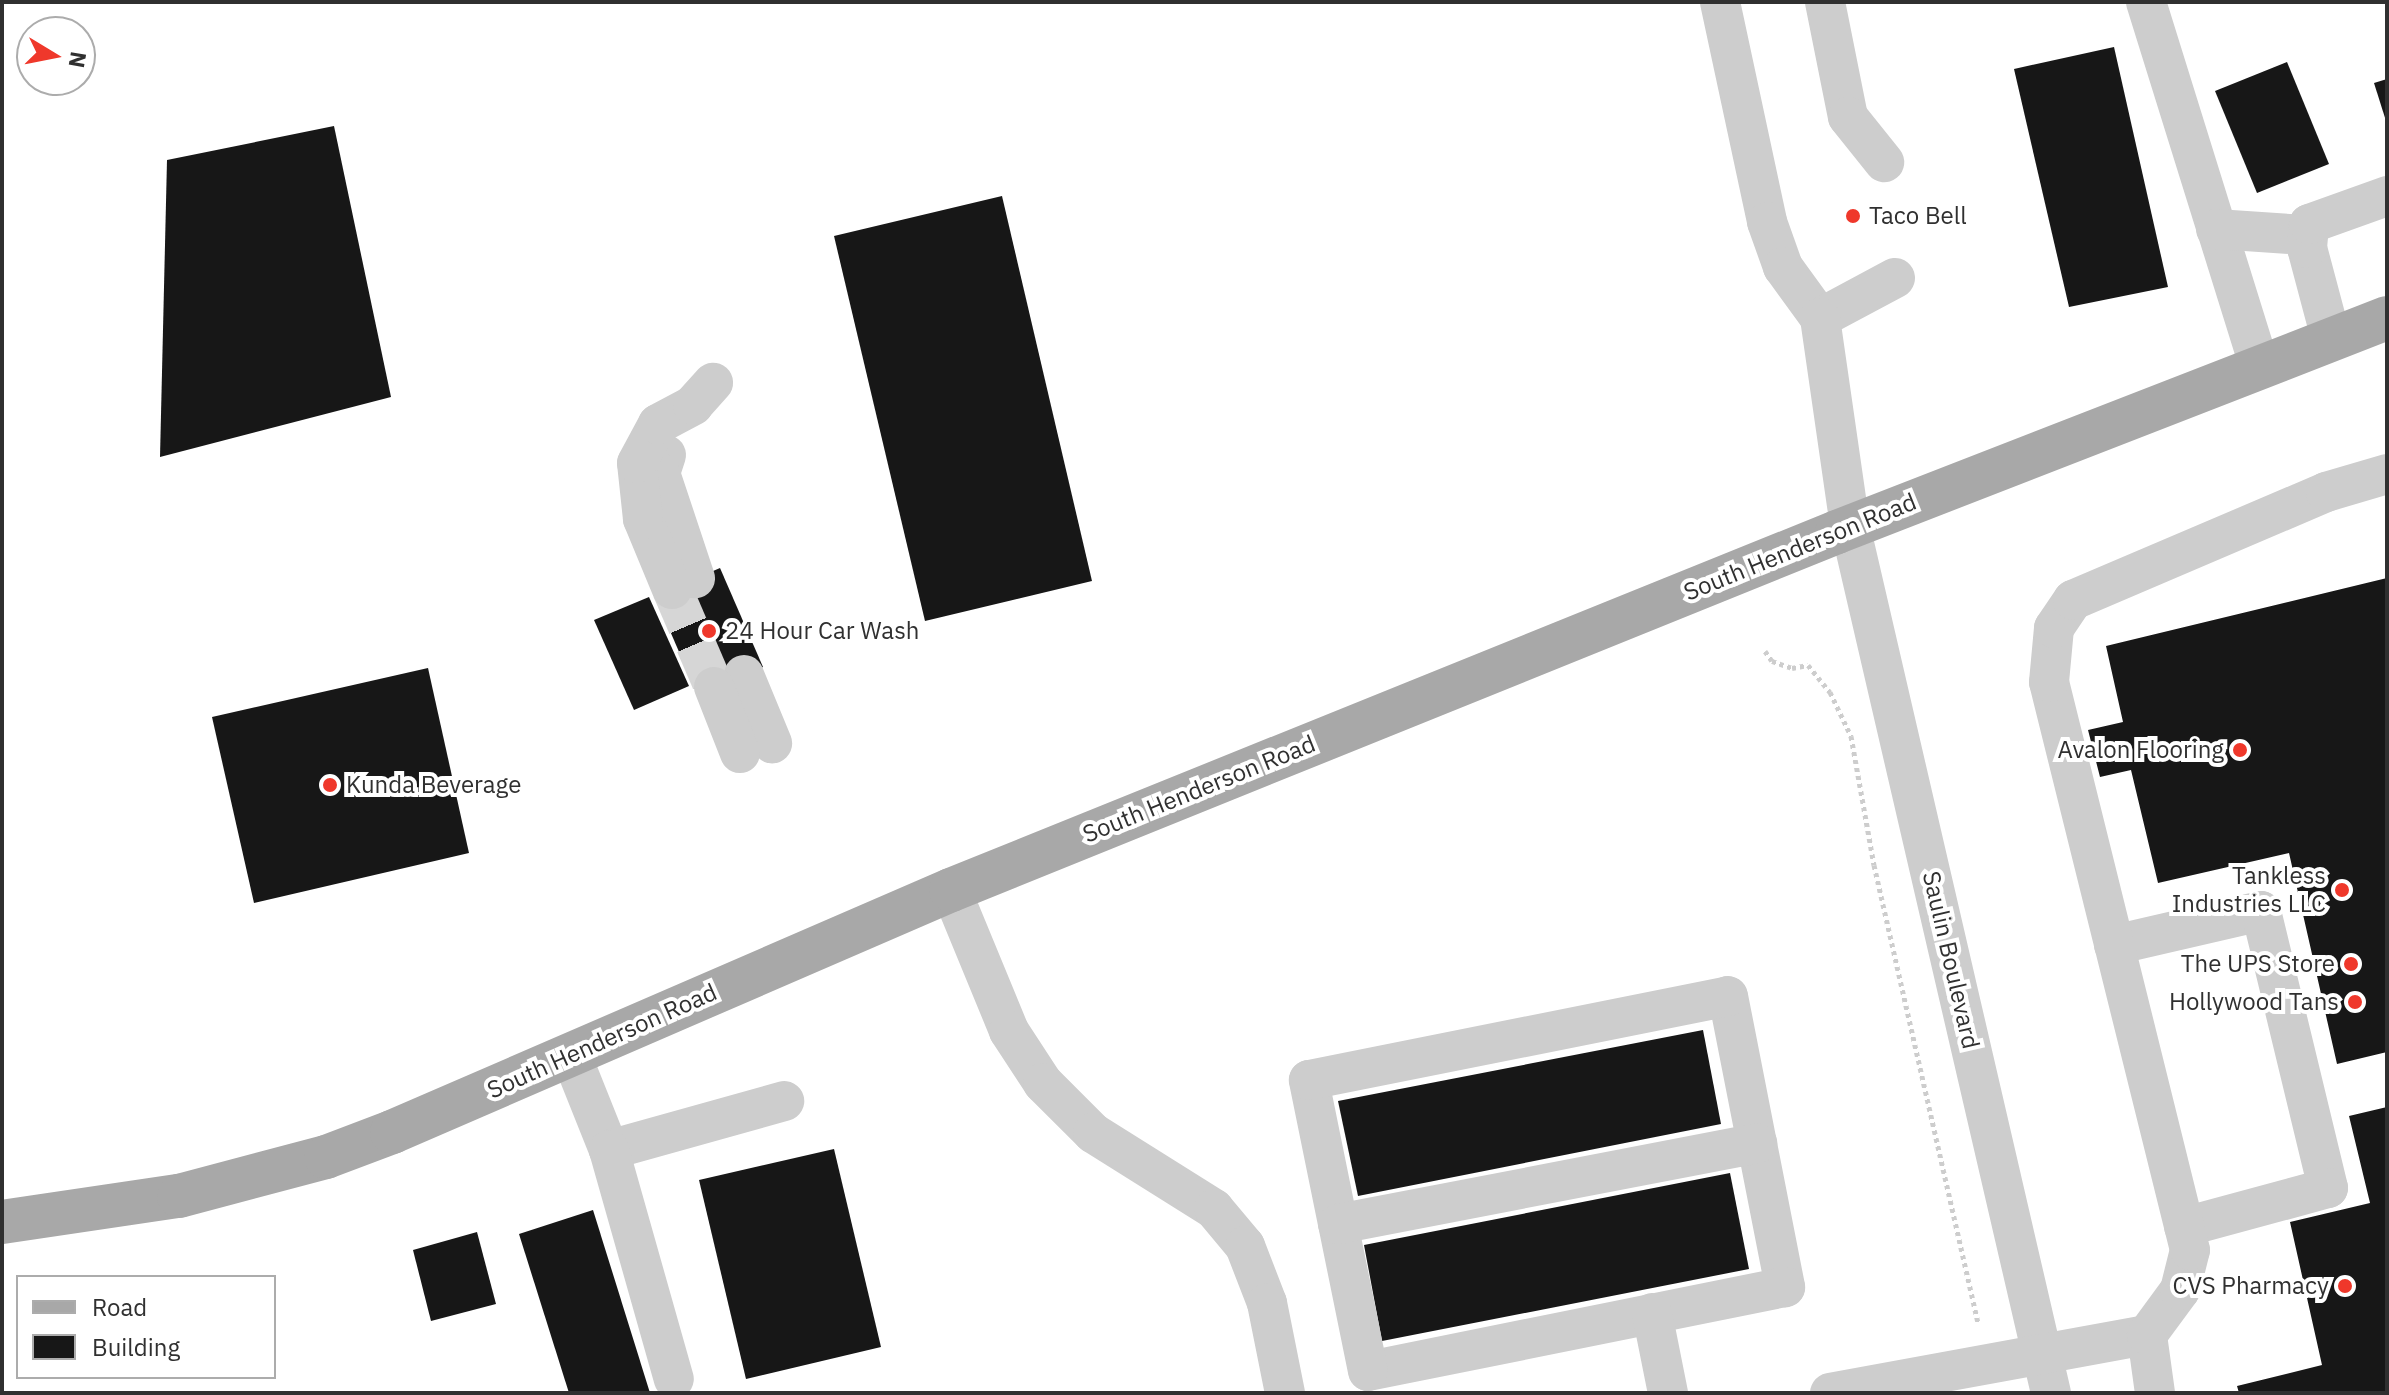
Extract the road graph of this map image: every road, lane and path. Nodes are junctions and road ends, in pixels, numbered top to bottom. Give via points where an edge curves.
1 (1720, 2) edge
2 (1743, 2) edge
3 (1825, 2) edge
4 (2146, 2) edge
5 (1884, 162) dead end
6 (2387, 196) edge
7 (1767, 222) junction
8 (2216, 229) junction
9 (2305, 235) junction
10 (1895, 278) dead end
11 (1820, 318) junction
12 (2387, 318) edge
13 (2331, 338) junction
14 (2259, 364) junction
15 (713, 383) dead end
16 (2387, 474) edge
17 (1850, 526) junction
18 (684, 584) tunnel mouth
19 (1765, 651) dead end
20 (729, 681) tunnel mouth
21 (756, 748) dead end
22 (951, 890) junction
23 (2114, 945) junction
24 (571, 1055) junction
25 (784, 1101) dead end
26 (1757, 1143) junction
27 (609, 1150) junction
28 (2, 1222) edge
29 (1338, 1224) junction
30 (2184, 1227) junction
31 (1652, 1313) junction
32 (2147, 1335) junction
33 (2042, 1354) junction
34 (1992, 1363) junction
35 (674, 1379) dead end
36 (1285, 1393) edge
37 (1668, 1393) edge
38 (1830, 1393) edge
39 (2051, 1393) edge
40 (2155, 1393) edge

1 - 7 street
2 - 7 street via 1744,37 1769,166
3 - 5 street via 1848,117
4 - 8 street
6 - 9 street via 2309,224
7 - 11 street via 1783,267
8 - 9 street
8 - 14 street
9 - 13 street
10 - 11 street
11 - 17 street, Saulin Boulevard
12 - 13 main road, South Henderson Road
13 - 14 main road, South Henderson Road
14 - 17 main road, South Henderson Road
15 - 18 street via 693,405 658,424 637,463 643,519
16 - 23 street via 2326,492 2073,600 2054,628 2049,682
17 - 22 main road, South Henderson Road
17 - 33 street, Saulin Boulevard
19 - 34 path via 1772,661 1792,668 1808,665 1830,692 1851,736 1939,1169 1973,1309
20 - 21 street
22 - 24 main road, South Henderson Road
22 - 36 street via 1009,1031 1043,1083 1093,1133 1214,1209 1245,1246 1267,1303
23 - 30 street
23 - 30 street via 2261,911 2328,1188
24 - 27 street
24 - 28 main road, South Henderson Road via 326,1157 117,1208
25 - 27 street
26 - 29 street
26 - 29 street via 1728,996 1309,1080
26 - 31 street via 1785,1287
27 - 35 street
29 - 31 street via 1368,1371
30 - 32 street via 2190,1250 2180,1290
31 - 37 street
32 - 33 street
32 - 40 street
33 - 34 street
33 - 39 street, Saulin Boulevard
34 - 38 street

